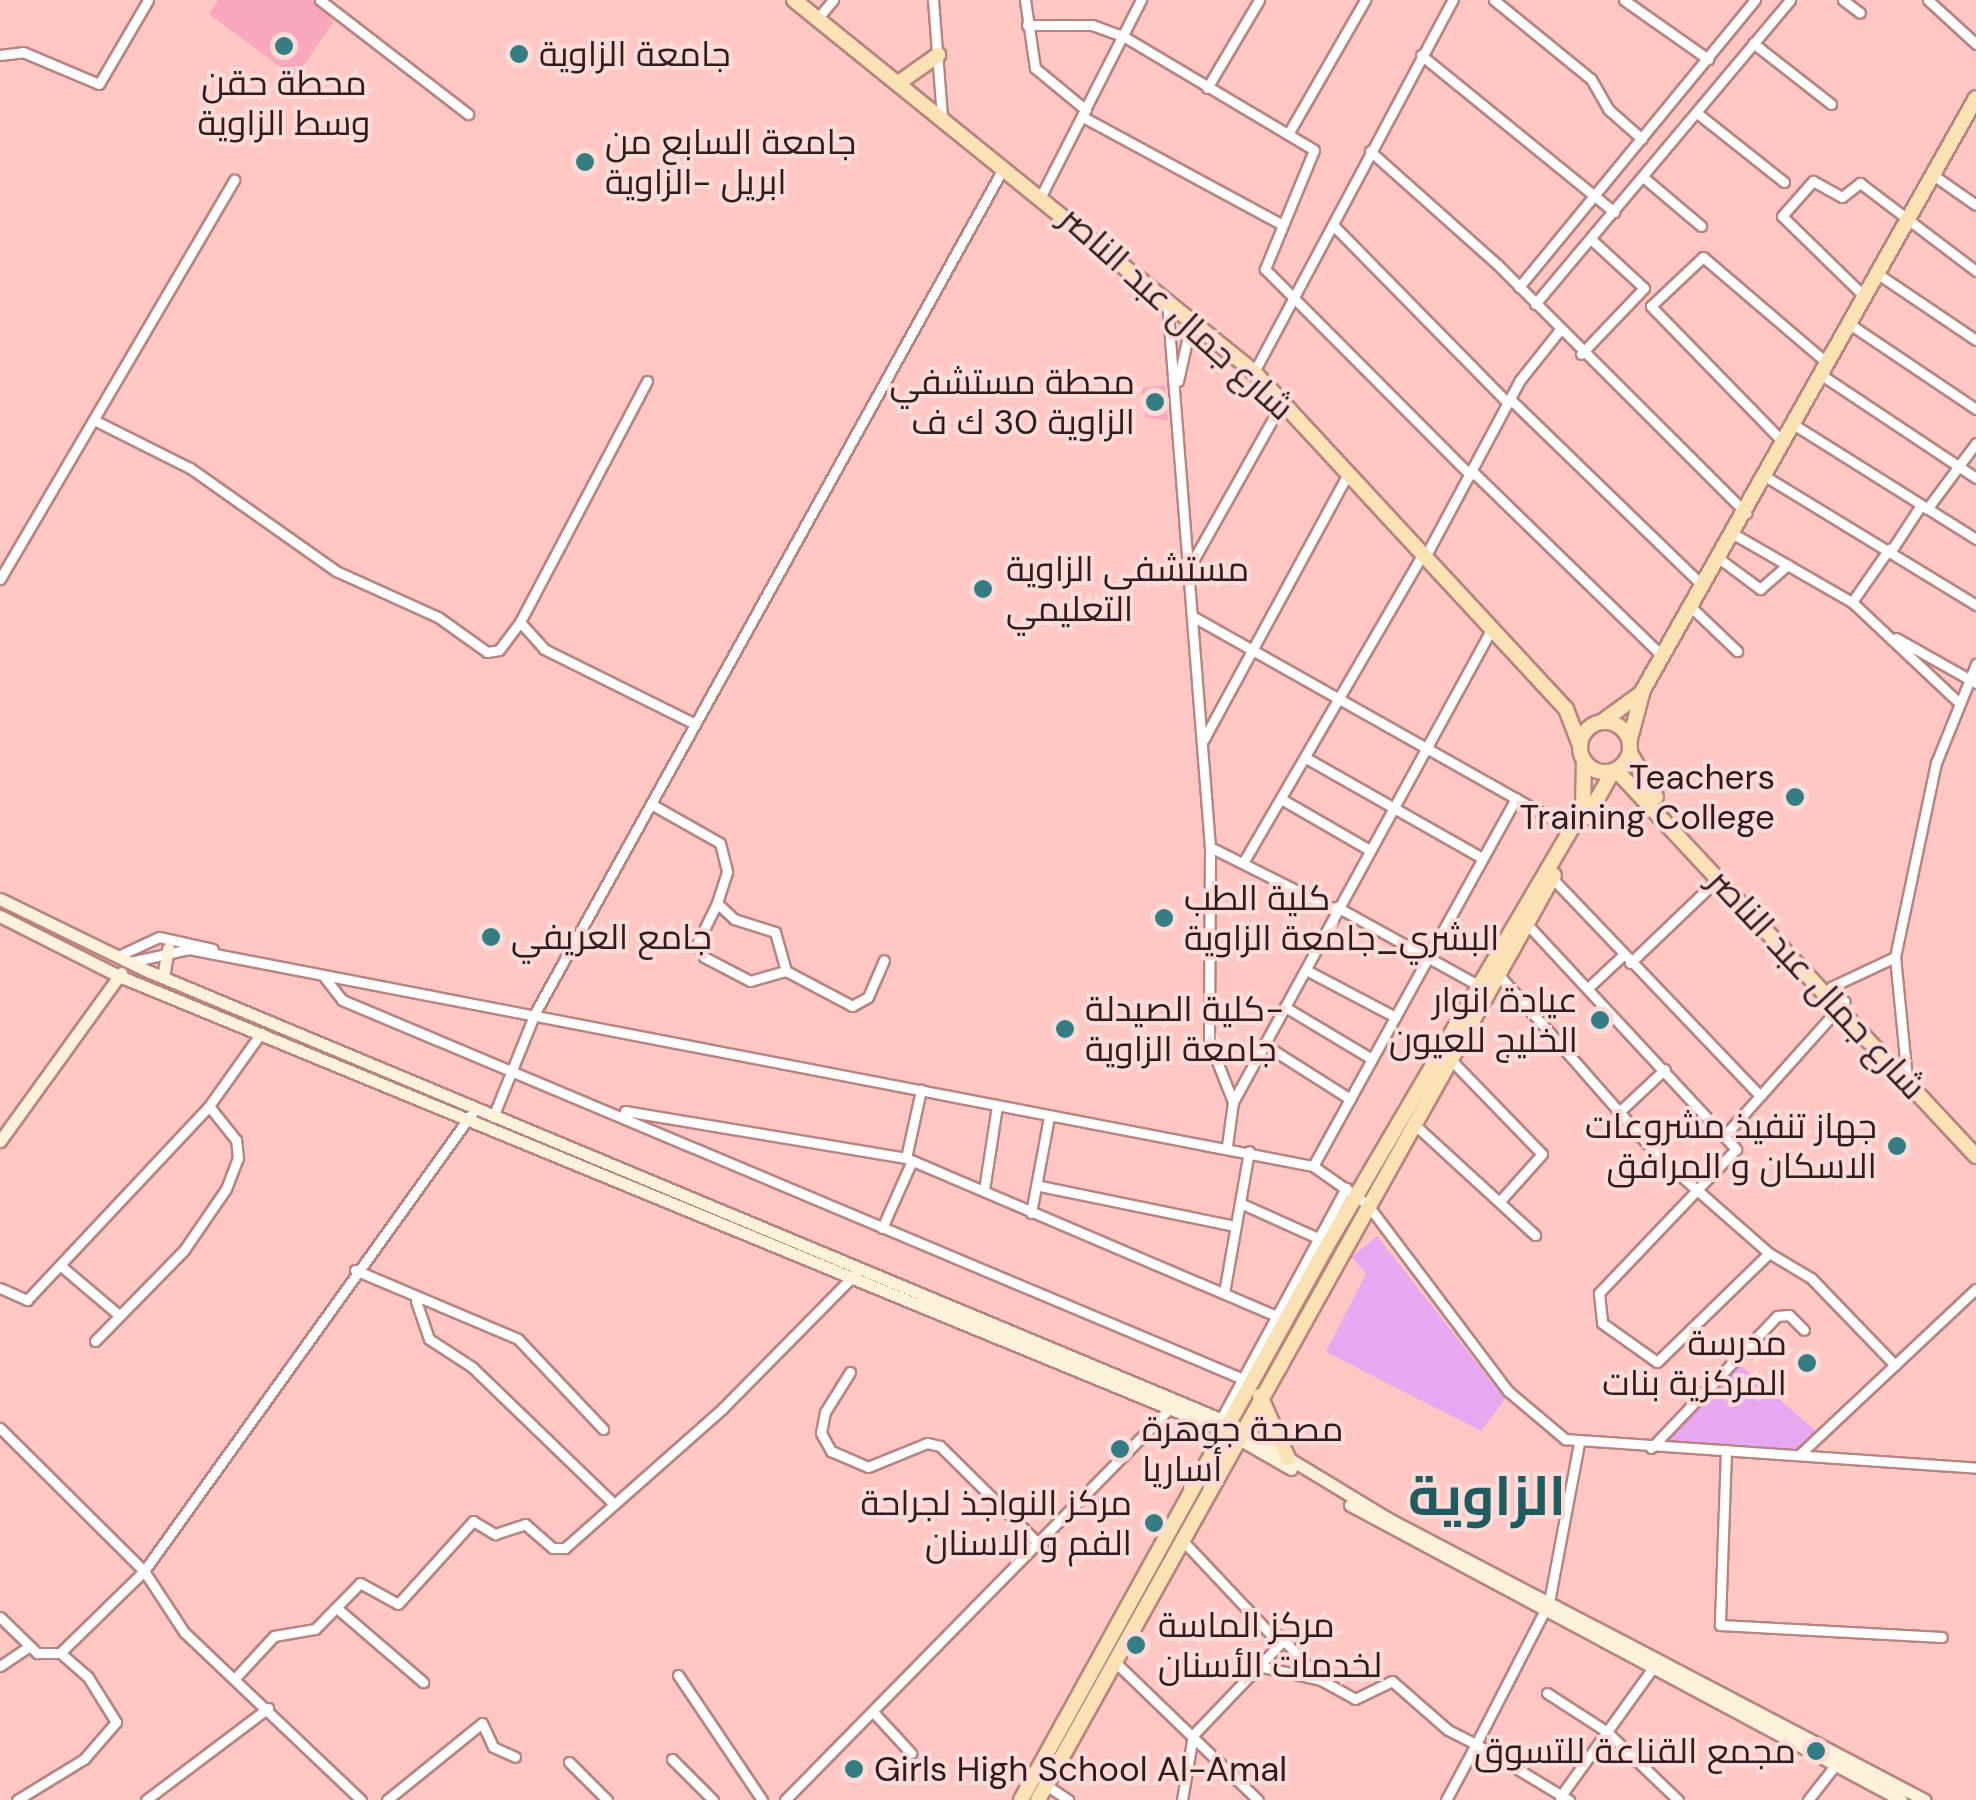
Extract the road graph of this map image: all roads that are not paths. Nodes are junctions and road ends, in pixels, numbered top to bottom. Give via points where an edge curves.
1 (148, 0) edge
2 (320, 0) edge
3 (794, 0) edge
4 (833, 0) edge
5 (933, 0) edge
6 (1025, 0) edge
7 (1140, 0) edge
8 (1260, 0) edge
9 (1365, 0) edge
10 (1453, 0) edge
11 (1494, 0) edge
12 (1624, 0) edge
13 (1754, 0) edge
14 (1790, 0) edge
15 (1843, 0) edge
16 (1928, 0) edge
17 (1860, 13) dead end
18 (817, 18) junction
19 (1027, 25) junction
20 (1123, 36) junction
21 (1754, 43) junction
22 (1976, 44) edge
23 (0, 54) edge
24 (938, 55) junction
25 (1421, 55) junction
26 (1708, 59) junction
27 (900, 82) junction
28 (1207, 88) junction
29 (1976, 98) edge
30 (1831, 104) dead end
31 (1697, 113) junction
32 (468, 114) dead end
33 (1084, 114) junction
34 (942, 116) junction
35 (1288, 134) junction
36 (1642, 138) junction
37 (1370, 151) junction
38 (1005, 164) junction
39 (1933, 175) junction
40 (1643, 177) junction
41 (234, 180) dead end
42 (1784, 182) dead end
43 (1042, 194) junction
44 (1594, 196) junction
45 (1976, 205) edge
46 (1614, 212) junction
47 (1282, 224) junction
48 (1908, 224) junction
49 (1333, 225) junction
50 (1701, 226) dead end
51 (1592, 240) junction
52 (1976, 271) edge
53 (1878, 274) junction
54 (1520, 287) junction
55 (1166, 296) junction
56 (1866, 298) junction
57 (1295, 302) junction
58 (1535, 304) junction
59 (1192, 318) junction
60 (1851, 325) junction
61 (1559, 331) junction
62 (1976, 340) edge
63 (1581, 354) junction
64 (1826, 370) junction
65 (1254, 372) junction
66 (648, 381) dead end
67 (1176, 388) junction
68 (1509, 401) junction
69 (1282, 403) junction
70 (1976, 409) edge
71 (94, 420) junction
72 (1796, 426) junction
73 (1976, 444) edge
74 (1786, 445) junction
75 (1959, 468) junction
76 (1471, 473) junction
77 (1348, 474) junction
78 (1768, 478) junction
79 (1976, 478) edge
80 (1924, 507) junction
81 (1748, 515) junction
82 (1737, 536) junction
83 (1976, 540) edge
84 (1890, 550) junction
85 (1424, 555) junction
86 (1720, 560) junction
87 (1788, 565) junction
88 (1190, 566) junction
89 (0, 579) edge
90 (1704, 586) junction
91 (1852, 602) junction
92 (1976, 605) edge
93 (1691, 607) junction
94 (1192, 616) junction
95 (520, 622) junction
96 (1491, 630) junction
97 (1894, 637) junction
98 (1737, 651) dead end
99 (1251, 653) junction
100 (1662, 656) junction
101 (1976, 664) edge
102 (1972, 680) edge
103 (1644, 690) junction
104 (1338, 699) junction
105 (1956, 700) junction
106 (1566, 708) junction
107 (1600, 722) junction
108 (695, 724) junction
109 (1203, 742) junction
110 (1630, 746) junction
111 (1425, 748) junction
112 (1582, 753) junction
113 (1306, 758) junction
114 (1615, 770) junction
115 (1641, 794) junction
116 (1516, 798) junction
117 (1283, 800) junction
118 (1597, 800) junction
119 (650, 804) junction
120 (1391, 807) junction
121 (1570, 829) junction
122 (1210, 847) junction
123 (1368, 849) junction
124 (1482, 858) junction
125 (1244, 862) junction
126 (1552, 878) junction
127 (1719, 878) junction
128 (0, 899) edge
129 (716, 902) junction
130 (1337, 908) junction
131 (0, 916) edge
132 (1526, 923) junction
133 (168, 948) junction
134 (1426, 956) junction
135 (1894, 957) junction
136 (124, 959) junction
137 (1626, 959) junction
138 (244, 960) junction
139 (884, 960) dead end
140 (1306, 970) junction
141 (786, 971) junction
142 (114, 973) junction
143 (1498, 974) junction
144 (163, 978) junction
145 (325, 978) junction
146 (1478, 985) junction
147 (1589, 987) junction
148 (1831, 987) junction
149 (1843, 1004) junction
150 (1286, 1007) junction
151 (535, 1013) junction
152 (1395, 1017) junction
153 (260, 1033) junction
154 (1265, 1045) junction
155 (1372, 1059) junction
156 (1450, 1059) junction
157 (1665, 1069) junction
158 (512, 1072) junction
159 (1906, 1073) junction
160 (921, 1090) junction
161 (1760, 1096) junction
162 (1350, 1099) junction
163 (1233, 1102) junction
164 (209, 1106) junction
165 (996, 1106) junction
166 (613, 1109) junction
167 (472, 1114) junction
168 (1618, 1114) junction
169 (1048, 1117) junction
170 (491, 1122) junction
171 (1415, 1124) junction
172 (1726, 1134) junction
173 (0, 1141) edge
174 (1976, 1142) edge
175 (1227, 1146) junction
176 (1249, 1151) junction
177 (1976, 1156) edge
178 (908, 1160) junction
179 (1312, 1166) junction
180 (1040, 1186) junction
181 (984, 1190) junction
182 (1699, 1194) junction
183 (1357, 1196) junction
184 (1499, 1202) junction
185 (1240, 1203) junction
186 (1031, 1213) junction
187 (1236, 1226) junction
188 (882, 1228) junction
189 (1535, 1235) dead end
190 (1320, 1239) junction
191 (1769, 1253) junction
192 (61, 1266) junction
193 (355, 1270) junction
194 (854, 1278) junction
195 (0, 1288) edge
196 (1976, 1288) edge
197 (1224, 1293) junction
198 (416, 1301) junction
199 (120, 1316) junction
200 (1277, 1316) junction
201 (1804, 1330) dead end
202 (96, 1341) dead end
203 (1895, 1364) junction
204 (850, 1372) dead end
205 (1243, 1380) junction
206 (1260, 1394) junction
207 (1173, 1406) junction
208 (0, 1428) edge
209 (1232, 1428) junction
210 (604, 1429) dead end
211 (1579, 1443) junction
212 (1651, 1448) junction
213 (1726, 1450) junction
214 (1800, 1454) junction
215 (1288, 1458) junction
216 (1976, 1468) edge
217 (614, 1504) junction
218 (1180, 1538) junction
219 (1042, 1547) junction
220 (144, 1571) junction
221 (1547, 1606) junction
222 (340, 1610) junction
223 (0, 1617) edge
224 (1277, 1634) junction
225 (1942, 1636) dead end
226 (28, 1647) junction
227 (60, 1653) junction
228 (1114, 1661) junction
229 (0, 1666) edge
230 (1655, 1666) junction
231 (1263, 1667) junction
232 (678, 1675) dead end
233 (237, 1676) junction
234 (1321, 1680) junction
235 (423, 1682) dead end
236 (1547, 1694) dead end
237 (268, 1708) junction
238 (876, 1716) junction
239 (1606, 1731) junction
240 (1192, 1735) junction
241 (1476, 1744) junction
242 (911, 1754) dead end
243 (515, 1757) dead end
244 (672, 1759) dead end
245 (1838, 1761) junction
246 (569, 1762) dead end
247 (1046, 1784) junction
248 (1563, 1798) edge
249 (17, 1800) edge
250 (146, 1800) edge
251 (361, 1800) edge
252 (387, 1800) edge
253 (607, 1800) edge
254 (713, 1800) edge
255 (762, 1800) edge
256 (785, 1800) edge
257 (1021, 1800) edge
258 (1038, 1800) edge
259 (1068, 1800) edge
260 (1182, 1800) edge
261 (1258, 1800) edge
262 (1446, 1800) edge
263 (1678, 1800) edge
264 (1808, 1800) edge
265 (1901, 1800) edge
266 (1925, 1800) edge

1 - 23 street via 99,84 23,52
2 - 32 street
3 - 18 main road, شارع جمال عبد الناصر
4 - 18 street
5 - 24 street
6 - 19 street
7 - 20 street
8 - 28 street
9 - 35 street
10 - 25 street
11 - 36 street via 1591,79 1608,109
12 - 26 street
13 - 26 street
14 - 21 street
15 - 17 street
16 - 22 street
18 - 27 main road, شارع جمال عبد الناصر
19 - 20 street via 1092,25
19 - 33 street via 1035,68
20 - 28 street
20 - 33 street
21 - 30 street
21 - 31 street
24 - 27 main road
24 - 34 street
25 - 37 street
25 - 44 street
26 - 36 street
27 - 34 main road, شارع جمال عبد الناصر
28 - 35 street
29 - 39 main road
31 - 40 street
31 - 42 street
33 - 43 street
33 - 47 street
34 - 38 main road, شارع جمال عبد الناصر
35 - 47 street via 1316,156
36 - 44 street
37 - 49 street
37 - 54 street
38 - 43 main road, شارع جمال عبد الناصر
38 - 108 street
39 - 45 street
39 - 48 main road
40 - 46 street
40 - 50 street
41 - 71 street
43 - 55 main road, شارع جمال عبد الناصر
44 - 46 street
44 - 54 street
46 - 51 street
47 - 57 street via 1263,264
48 - 52 street
48 - 53 main road
48 - 56 street via 1860,182 1842,197 1812,181 1782,214
49 - 57 street
49 - 68 street
51 - 58 street
51 - 63 street via 1644,288
53 - 56 main road
53 - 62 street
54 - 58 street
55 - 59 main road, شارع جمال عبد الناصر
55 - 67 street
56 - 60 main road
57 - 65 street
57 - 76 street
58 - 61 street
59 - 65 main road, شارع جمال عبد الناصر
59 - 67 street
60 - 64 main road
60 - 70 street
61 - 63 street
61 - 68 street
63 - 81 street
64 - 72 main road
64 - 74 street via 1704,256 1651,306
64 - 75 street
65 - 69 main road, شارع جمال عبد الناصر
66 - 95 street
67 - 88 street
68 - 76 street
68 - 90 street
69 - 77 main road, شارع جمال عبد الناصر
69 - 88 street
71 - 89 street
71 - 95 street via 190,468 336,571 438,617 487,652 499,650
72 - 74 main road
72 - 80 street
73 - 75 street
74 - 78 main road
75 - 79 street
75 - 80 street
76 - 85 street
76 - 100 street
77 - 85 main road, شارع جمال عبد الناصر
77 - 99 street
78 - 81 main road
78 - 84 street
80 - 83 street
80 - 84 street
81 - 82 main road
82 - 86 main road
82 - 87 street
84 - 91 street
84 - 92 street
85 - 96 main road, شارع جمال عبد الناصر
85 - 104 street
86 - 87 street via 1760,590
86 - 90 main road
87 - 91 street
88 - 94 street
90 - 93 main road
91 - 97 street
93 - 98 street
93 - 100 main road
94 - 99 street
94 - 109 street
95 - 108 street via 544,649
96 - 106 main road, شارع جمال عبد الناصر
96 - 111 street
97 - 102 street
97 - 105 street
99 - 104 street
99 - 109 street
100 - 103 main road
101 - 102 street
102 - 105 street
103 - 107 main road
103 - 110 main road
104 - 111 street
104 - 113 street
105 - 135 street
106 - 107 main road, شارع جمال عبد الناصر
106 - 112 main road, شارع جمال عبد الناصر
107 - 110 main road, شارع جمال عبد الناصر
107 - 112 main road
108 - 119 street
109 - 122 street
110 - 114 main road
110 - 148 main road, شارع جمال عبد الناصر via 1644,784
111 - 116 street
111 - 120 street
112 - 114 main road
112 - 121 main road via 1586,799
113 - 117 street
113 - 120 street
114 - 115 main road, شارع جمال عبد الناصر
114 - 118 main road
115 - 118 main road via 1618,791
115 - 127 main road, شارع جمال عبد الناصر
116 - 121 street
116 - 124 street
117 - 123 street
117 - 125 street
118 - 126 main road
119 - 129 street via 720,843 727,872
119 - 151 street
120 - 123 street
120 - 124 street
121 - 146 main road
122 - 125 street
122 - 163 street via 1209,1041
123 - 130 street
124 - 134 street
125 - 130 street
126 - 132 main road
126 - 137 street
127 - 137 street
127 - 149 main road, شارع جمال عبد الناصر
128 - 136 main road
129 - 141 street via 734,919 776,932
129 - 141 street via 698,942 704,956 750,981
130 - 134 street
130 - 140 street
131 - 142 main road
132 - 143 main road
132 - 147 street
133 - 136 street
133 - 138 street
133 - 144 main road
134 - 146 street
134 - 152 street
135 - 148 street
135 - 159 street
136 - 138 street via 159,937
136 - 142 main road
136 - 144 main road
137 - 147 street
137 - 161 street
138 - 145 street
139 - 141 street via 868,998 852,1006
140 - 150 street
140 - 152 street
142 - 153 main road
142 - 173 main road via 104,1000
143 - 156 main road
143 - 168 street
144 - 167 main road
145 - 151 street
145 - 158 street via 342,1000
146 - 183 main road
147 - 157 street
148 - 149 main road, شارع جمال عبد الناصر
149 - 159 main road, شارع جمال عبد الناصر
149 - 161 street
150 - 154 street
150 - 155 street
151 - 158 street
151 - 160 street
152 - 155 street
153 - 164 street
153 - 167 main road
154 - 162 street
154 - 163 street
155 - 162 street
156 - 171 main road
156 - 184 street via 1542,1154
157 - 168 street
157 - 172 street
158 - 166 street
158 - 170 street
159 - 174 main road, شارع جمال عبد الناصر
159 - 177 main road, شارع جمال عبد الناصر
160 - 165 street
160 - 178 street
161 - 172 street
162 - 179 street
163 - 175 street
164 - 192 street
164 - 199 street via 236,1140 238,1158 226,1188 184,1250
165 - 169 street
165 - 181 street
166 - 178 street
166 - 188 street
167 - 170 main road
167 - 193 street
168 - 182 street
169 - 175 street
169 - 180 street
170 - 194 main road
171 - 183 main road
171 - 184 street
172 - 182 street via 1734,1153
175 - 176 street
176 - 179 street
176 - 185 street
178 - 181 street
178 - 188 street
179 - 183 street
180 - 186 street
180 - 187 street
181 - 186 street
182 - 191 street
182 - 191 street via 1598,1293 1602,1323 1623,1343 1648,1362 1660,1360
183 - 190 street
183 - 206 main road
183 - 209 main road
183 - 211 street via 1526,1413
184 - 189 street
185 - 187 street
185 - 190 street
186 - 197 street
187 - 197 street
188 - 205 street
190 - 200 street
191 - 203 street via 1811,1278
192 - 195 street via 19,1303
192 - 199 street
193 - 198 street
193 - 220 street
194 - 207 main road
194 - 217 street
196 - 203 street
197 - 200 street
198 - 210 street via 518,1339
198 - 217 street via 429,1339 472,1367
199 - 202 street
200 - 205 street
201 - 212 street via 1789,1314 1777,1316
203 - 214 street
204 - 219 street via 825,1412 821,1433 832,1452 868,1467 926,1443 940,1446
205 - 209 street
206 - 209 main road
206 - 215 main road
207 - 209 main road
207 - 219 street
208 - 220 street
209 - 215 main road
209 - 218 main road
209 - 221 main road
209 - 257 main road
211 - 212 street
211 - 221 street
212 - 213 street
213 - 214 street
213 - 225 street via 1719,1623
214 - 216 street
215 - 221 main road
217 - 222 street via 558,1551 532,1526 496,1534 473,1521 398,1604 360,1583
218 - 224 street
218 - 228 main road
219 - 238 street
220 - 227 street
220 - 233 street via 184,1632
221 - 230 main road
221 - 241 street
221 - 245 main road
222 - 233 street via 302,1634 274,1636
222 - 235 street
223 - 226 street
224 - 231 street via 1280,1644
224 - 234 street
226 - 227 street
226 - 229 street
227 - 249 street via 88,1677 116,1722 84,1759
228 - 240 street
228 - 247 main road
230 - 239 street
230 - 245 main road
231 - 234 street
231 - 240 street
232 - 255 street
233 - 237 street
234 - 241 street via 1356,1699 1392,1681 1448,1730
236 - 239 street
237 - 250 street
237 - 251 street
238 - 242 street
238 - 256 street
239 - 248 street
239 - 263 street
240 - 260 street
240 - 261 street
241 - 248 street
241 - 262 street
243 - 252 street via 493,1747 482,1723
244 - 254 street
245 - 264 street
245 - 265 main road
245 - 266 main road
246 - 253 street
247 - 258 main road
247 - 259 street

